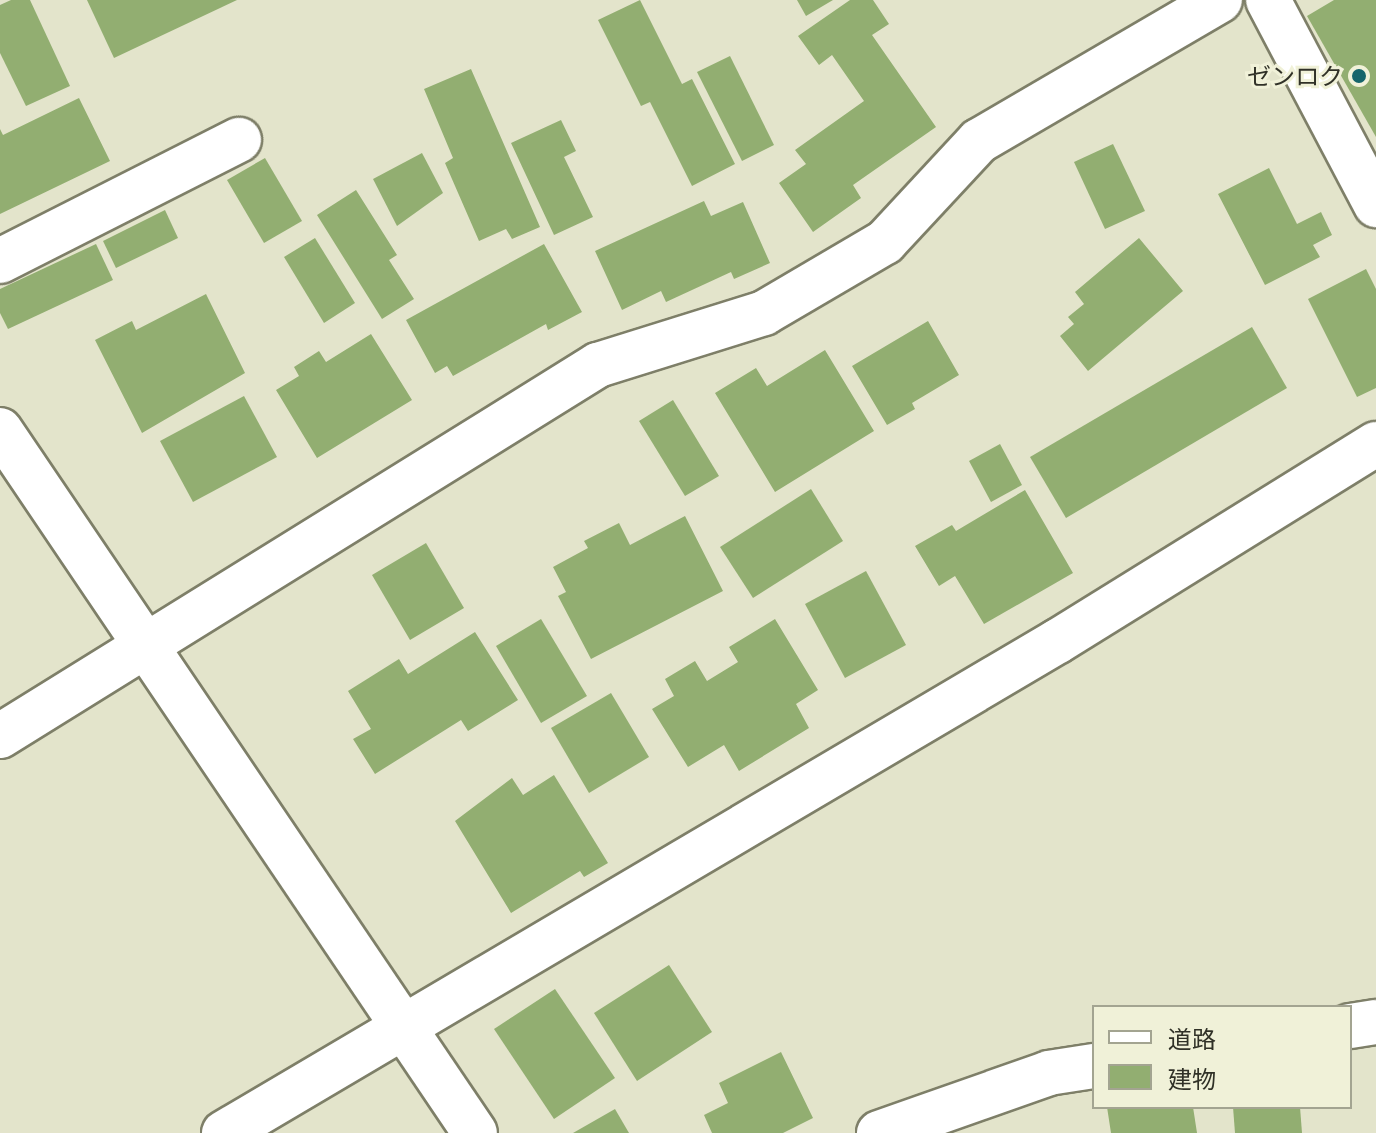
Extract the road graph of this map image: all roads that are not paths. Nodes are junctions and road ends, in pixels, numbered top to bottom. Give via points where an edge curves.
1 (1220, 0) edge
2 (1268, 0) edge
3 (239, 140) dead end
4 (1376, 205) edge
5 (0, 261) edge
6 (0, 430) edge
7 (1376, 444) edge
8 (147, 646) junction
9 (0, 736) edge
10 (1376, 1022) edge
11 (401, 1025) junction
12 (1352, 1026) edge
13 (1092, 1066) edge
14 (224, 1133) edge
15 (475, 1133) edge
16 (879, 1133) edge

1 - 8 street via 979,141 885,242 764,313 598,365
2 - 4 street
3 - 5 street
6 - 8 street
7 - 11 street via 1058,641
8 - 9 street
8 - 11 street
10 - 12 street
11 - 14 street
11 - 15 street
13 - 16 street via 1049,1073

